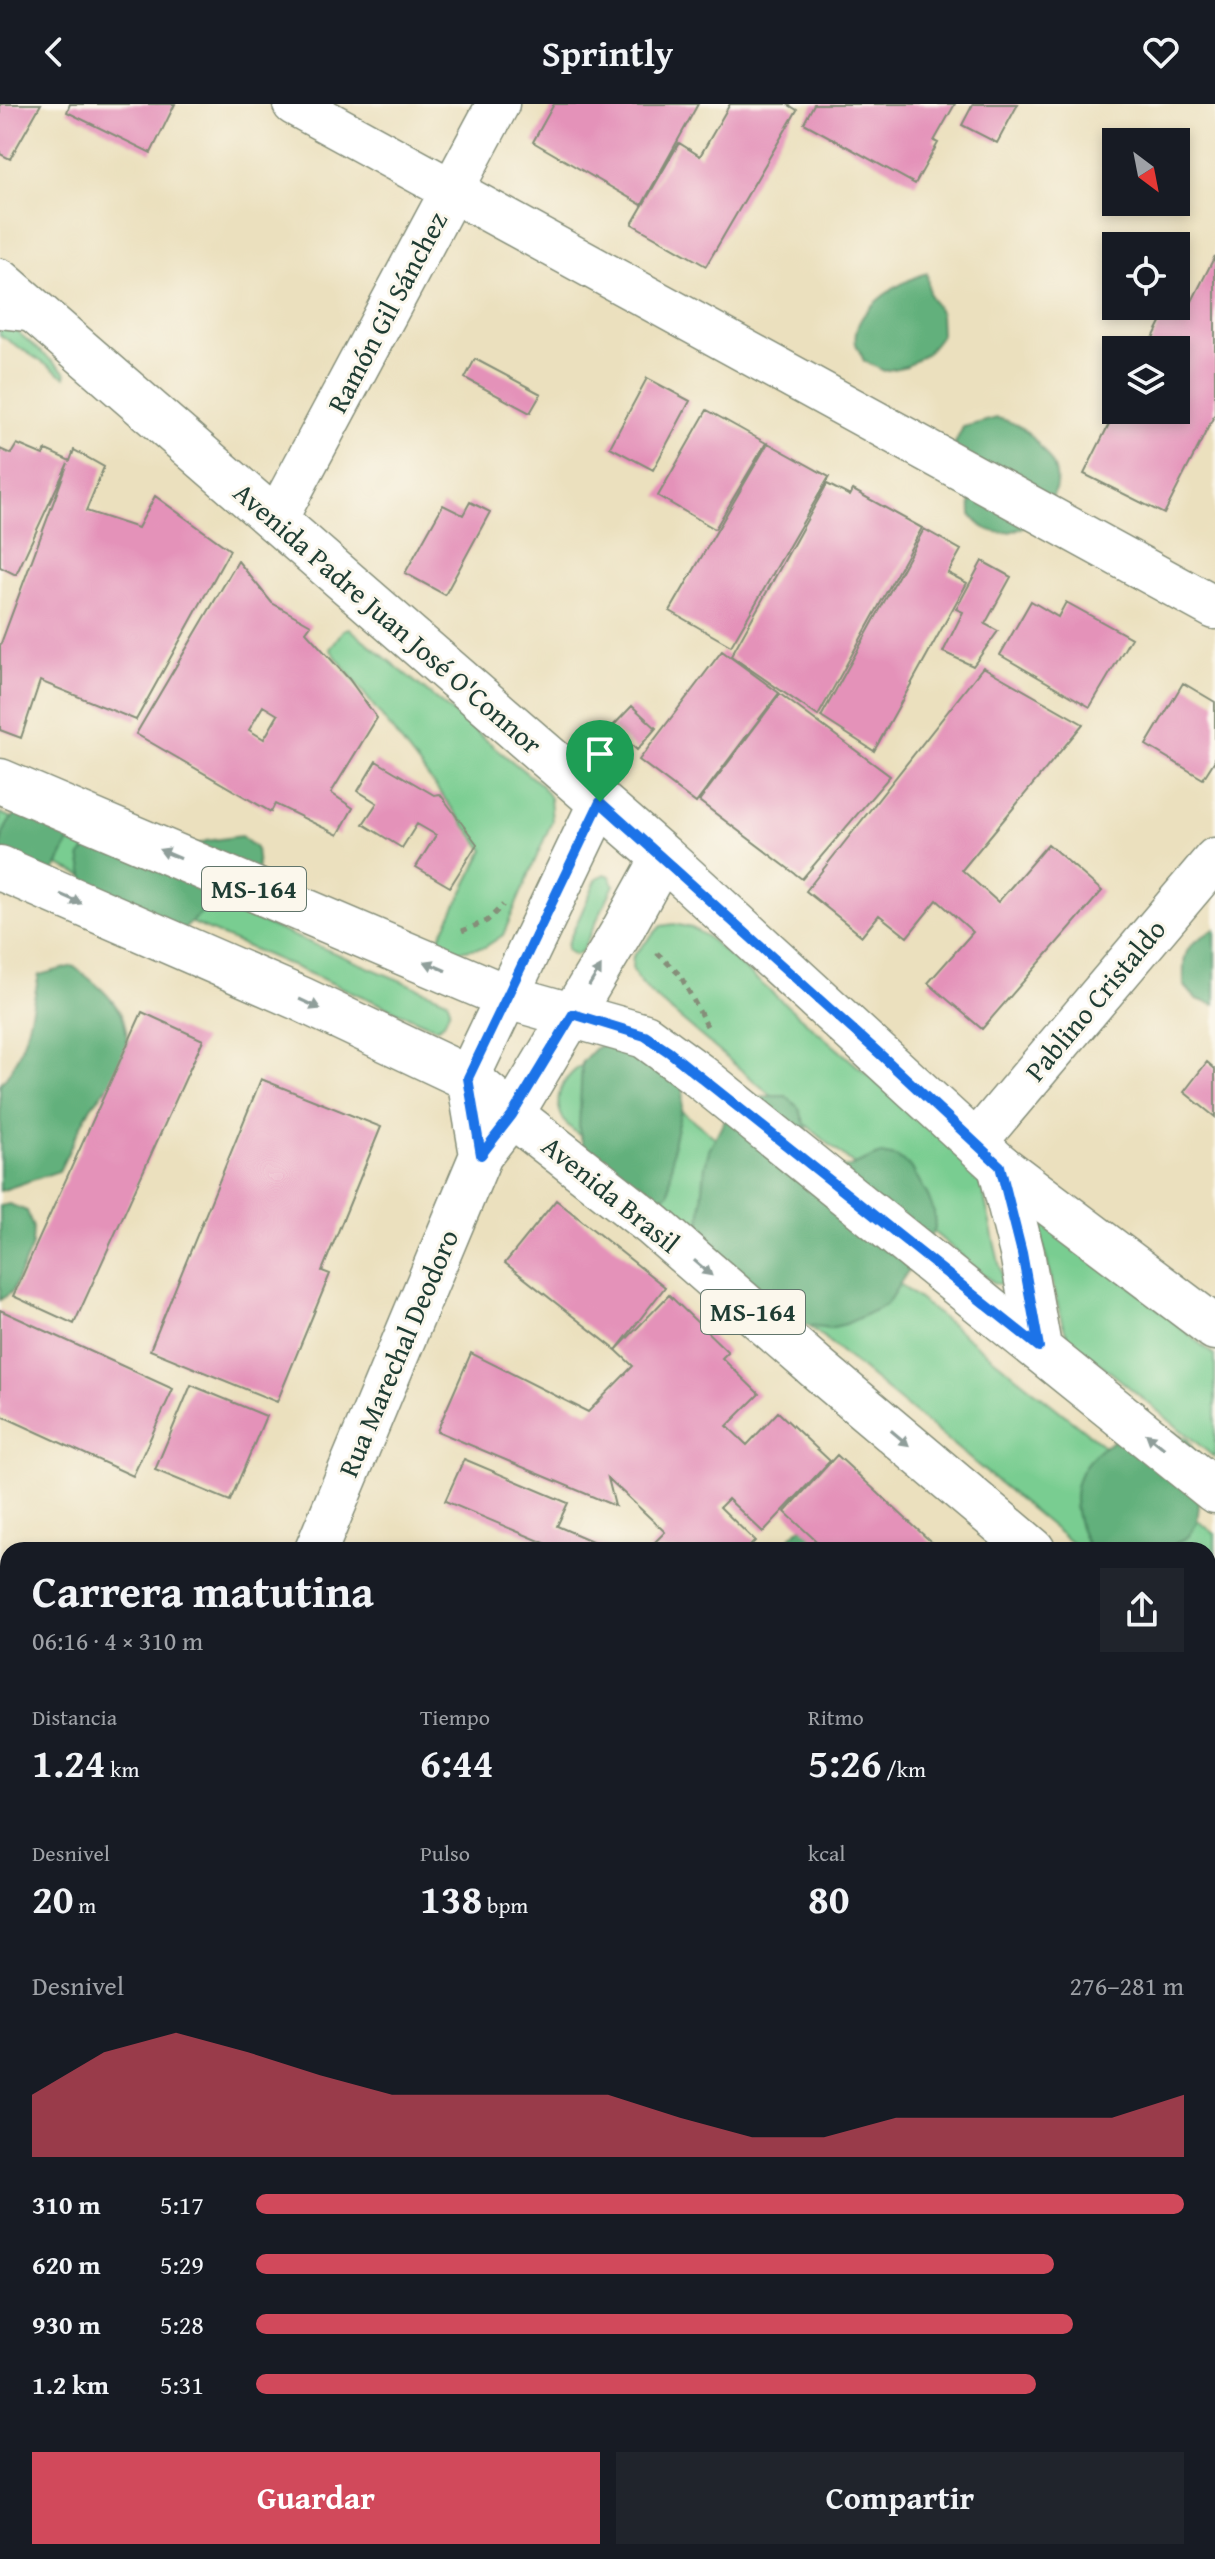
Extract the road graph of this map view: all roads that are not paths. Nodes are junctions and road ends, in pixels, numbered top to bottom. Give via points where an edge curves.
1 (294, 104) edge
2 (498, 104) edge
3 (452, 191) junction
4 (0, 281) edge
5 (0, 318) edge
6 (49, 324) junction
7 (275, 521) junction
8 (1215, 608) edge
9 (0, 781) edge
10 (600, 802) junction
11 (663, 857) junction
12 (1215, 859) edge
13 (0, 868) edge
14 (507, 997) junction
15 (573, 1014) junction
16 (468, 1078) junction
17 (512, 1115) junction
18 (988, 1154) junction
19 (481, 1155) junction
20 (1215, 1328) edge
21 (1039, 1347) junction
22 (1215, 1491) edge
23 (319, 1542) edge
24 (1024, 1542) edge

1 - 3 street
2 - 3 street, Ramón Gil Sánchez
3 - 7 street, Ramón Gil Sánchez
3 - 8 street
4 - 6 main road, Avenida Padre Juan José O'Connor
5 - 6 lane
6 - 7 main road, Avenida Padre Juan José O'Connor
7 - 10 main road, Avenida Padre Juan José O'Connor
14 -> 9 main road, MS-164
10 - 11 main road, Avenida Padre Juan José O'Connor
10 - 14 street
15 -> 11 street, Rua Marechal Deodoro
11 - 18 main road, Avenida Padre Juan José O'Connor
12 - 18 street, Pablino Cristaldo
13 -> 16 main road, Avenida Brasil / MS-164
14 - 15 main road, MS-164
14 - 16 street
15 - 17 street, Rua Marechal Deodoro
15 - 21 main road, MS-164 via 645,1036 669,1052
16 - 17 main road, Avenida Brasil / MS-164
16 - 19 street
17 - 19 street, Rua Marechal Deodoro
17 -> 24 main road, Avenida Brasil / MS-164 via 653,1225
18 - 20 main road, Avenida Padre Juan José O'Connor
18 - 21 main road via 1022,1253
19 - 23 street, Rua Marechal Deodoro
22 -> 21 main road, MS-164

